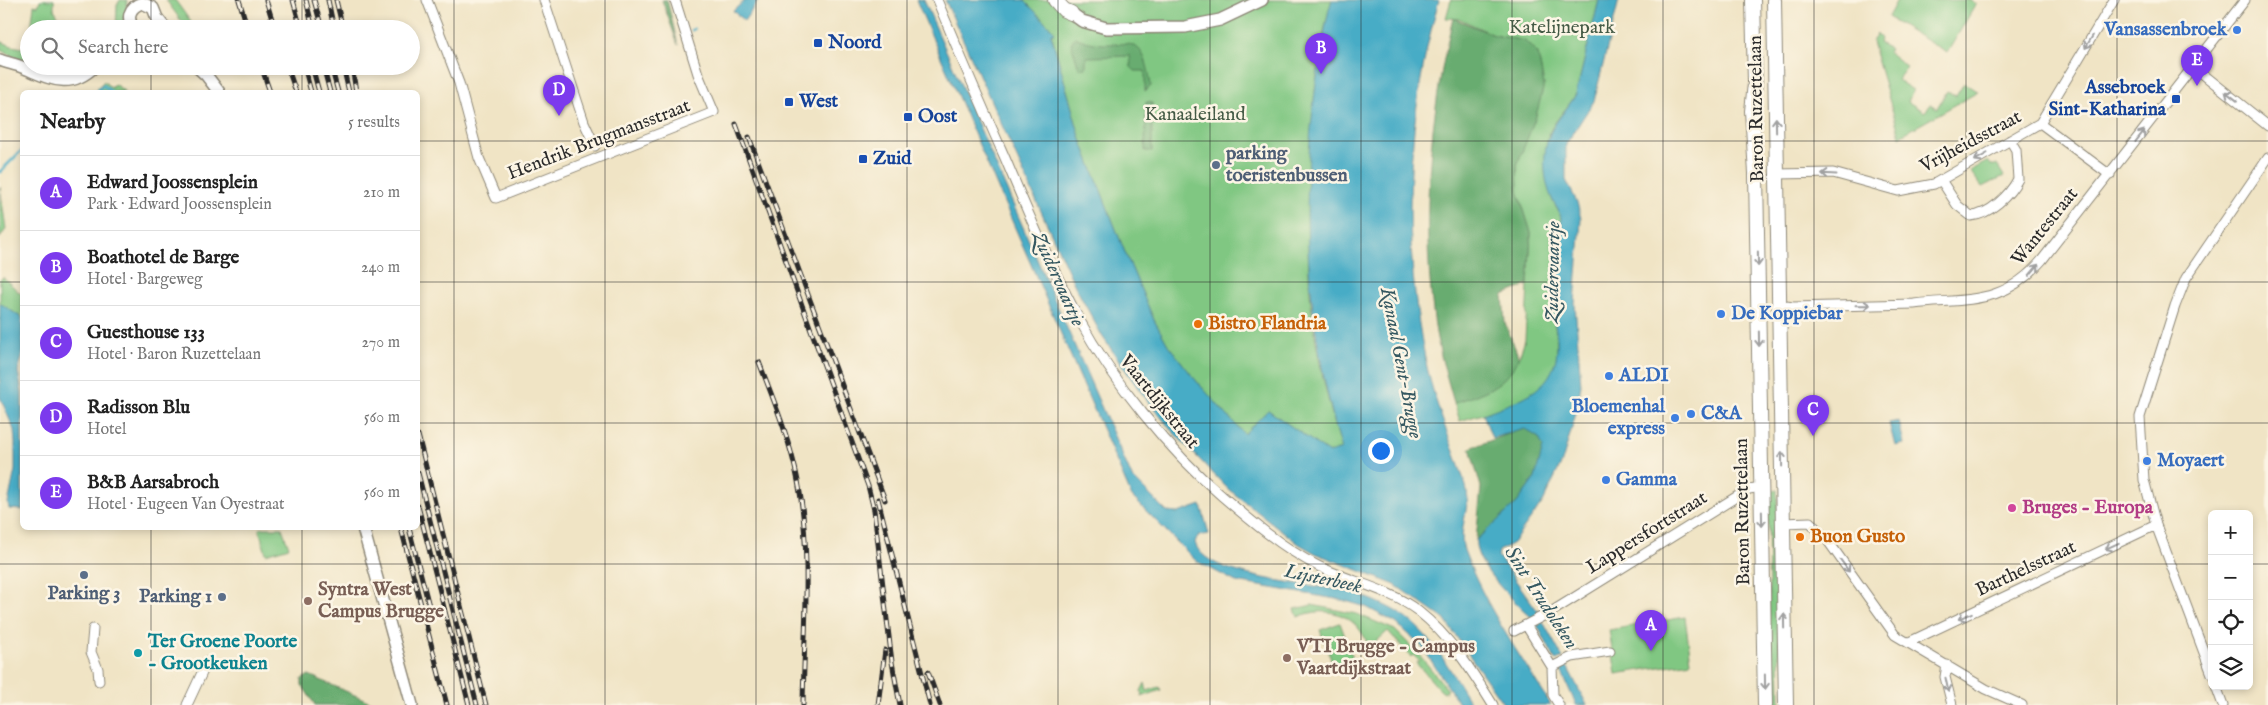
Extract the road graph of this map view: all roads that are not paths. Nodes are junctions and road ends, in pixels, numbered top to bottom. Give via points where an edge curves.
1 (427, 0) edge
2 (544, 0) edge
3 (675, 0) edge
4 (937, 0) edge
5 (1055, 0) edge
6 (1064, 0) edge
7 (1262, 0) edge
8 (1754, 0) edge
9 (1774, 0) edge
10 (2114, 0) edge
11 (2245, 0) edge
12 (1071, 13) junction
13 (131, 20) edge
14 (154, 20) edge
15 (0, 54) edge
16 (5, 61) edge
17 (20, 66) edge
18 (2194, 67) junction
19 (44, 75) edge
20 (83, 75) edge
21 (206, 75) edge
22 (211, 75) edge
23 (217, 90) edge
24 (222, 90) edge
25 (2040, 123) junction
26 (2268, 126) edge
27 (2010, 140) junction
28 (595, 146) dead end
29 (2268, 158) edge
30 (1777, 174) junction
31 (2110, 175) junction
32 (1941, 180) junction
33 (1756, 184) junction
34 (1758, 290) junction
35 (1779, 303) junction
36 (1762, 487) junction
37 (1783, 523) junction
38 (2156, 525) junction
39 (364, 530) edge
40 (1533, 621) junction
41 (93, 629) dead end
42 (1514, 631) dead end
43 (1909, 642) junction
44 (1610, 651) dead end
45 (207, 662) dead end
46 (2208, 663) edge
47 (1558, 664) junction
48 (1947, 664) junction
49 (99, 681) dead end
50 (2217, 690) edge
51 (187, 705) edge
52 (412, 705) edge
53 (1493, 705) edge
54 (1560, 705) edge
55 (1765, 705) edge
56 (1786, 705) edge
57 (1952, 705) edge
58 (2022, 705) edge
59 (2223, 705) edge

1 - 3 street, Hendrik Brugmansstraat via 458,83 479,158 496,198 714,112 698,74
2 - 28 street
4 - 53 street, Vaartdijkstraat via 1065,291 1092,342 1133,398 1191,468 1294,552 1316,565 1390,594 1436,626 1450,641
5 - 12 main road
6 - 12 main road
7 - 12 street via 1220,20 1184,27 1106,28 1082,21
8 - 33 main road, Baron Ruzettelaan via 1755,83 1761,111 1762,145
30 -> 9 main road, Baron Ruzettelaan
10 -> 25 street, Vrijheidsstraat
11 - 18 street, Wantestraat
13 - 14 street via 129,16 136,5 142,4 153,8
15 - 16 street
16 - 17 street
26 -> 18 street
31 -> 18 street, Wantestraat
19 - 20 street via 60,81 78,79
21 - 23 street
22 - 24 street
25 - 27 street, Vrijheidsstraat
25 - 31 street
27 -> 32 street, Vrijheidsstraat
27 - 32 street via 2016,150 2018,179 2003,200 1976,216 1971,216 1957,205
29 - 38 street via 2186,278 2174,306 2140,418 2144,480
32 -> 30 street, Vrijheidsstraat via 1898,192 1833,173
30 - 33 main road via 1762,175
30 - 35 main road, Baron Ruzettelaan
35 -> 31 street, Wantestraat via 1793,307 1914,304 1972,300 2011,289 2028,276
33 -> 34 main road, Baron Ruzettelaan
34 - 35 main road via 1766,298
34 -> 36 main road, Baron Ruzettelaan
37 -> 35 main road, Baron Ruzettelaan
36 - 40 street, Lappersfortstraat via 1749,489
36 -> 55 main road, Baron Ruzettelaan
37 -> 43 street via 1810,522 1828,541 1895,634
56 -> 37 main road, Baron Ruzettelaan
38 -> 43 street, Barthelsstraat
38 - 46 street
39 - 52 street
40 - 42 street, Lappersfortstraat
40 - 47 street
41 - 49 street via 91,652
43 - 48 street
44 - 47 street via 1572,657
45 - 51 street
47 - 54 street via 1553,695
48 -> 57 street via 1945,677
48 - 58 street via 1986,689
50 - 59 street

